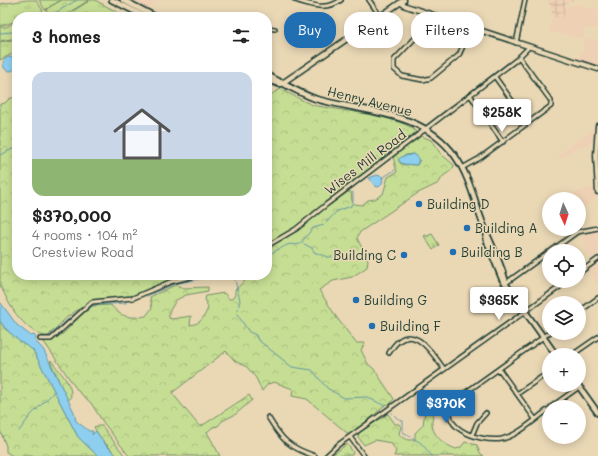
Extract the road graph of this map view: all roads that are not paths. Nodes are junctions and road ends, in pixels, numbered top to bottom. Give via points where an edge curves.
1 (112, 0) edge
2 (123, 0) edge
3 (295, 0) edge
4 (342, 0) edge
5 (369, 0) edge
6 (525, 0) edge
7 (305, 1) edge
8 (402, 1) edge
9 (136, 12) edge
10 (146, 12) edge
11 (377, 12) edge
12 (386, 12) edge
13 (423, 12) edge
14 (272, 29) edge
15 (275, 29) dead end
16 (484, 32) edge
17 (344, 41) edge
18 (411, 41) edge
19 (516, 43) junction
20 (530, 47) junction
21 (462, 48) edge
22 (519, 57) junction
23 (598, 70) edge
24 (495, 77) junction
25 (272, 78) edge
26 (272, 81) edge
27 (281, 84) junction
28 (470, 95) junction
29 (528, 123) junction
30 (598, 126) edge
31 (426, 128) junction
32 (503, 142) junction
33 (462, 168) junction
34 (598, 178) edge
35 (598, 192) edge
36 (598, 228) edge
37 (272, 243) edge
38 (561, 244) edge
39 (542, 258) edge
40 (598, 259) edge
41 (586, 268) edge
42 (178, 280) edge
43 (506, 283) junction
44 (558, 288) edge
45 (598, 298) edge
46 (586, 307) edge
47 (525, 312) junction
48 (542, 336) edge
49 (598, 337) edge
50 (542, 338) edge
51 (40, 339) dead end
52 (582, 348) edge
53 (389, 353) dead end
54 (444, 369) junction
55 (499, 369) junction
56 (542, 377) edge
57 (571, 392) edge
58 (583, 392) edge
59 (517, 394) junction
60 (561, 400) edge
61 (486, 413) dead end
62 (598, 413) edge
63 (542, 414) edge
64 (268, 417) dead end
65 (535, 419) junction
66 (472, 435) junction
67 (350, 437) junction
68 (315, 456) edge
69 (326, 456) edge
70 (364, 456) edge

1 - 9 main road
2 - 10 main road
3 - 7 street
4 - 7 street via 325,7
5 - 11 street
6 - 19 street
8 - 12 street
8 - 13 street via 406,6
14 - 15 street
16 - 19 street
17 - 27 street
18 - 21 street via 396,56 393,63 395,70 400,75 423,80 429,79 451,63
19 - 20 street
20 - 22 street, Wises Mill Road
20 - 23 street
22 - 24 street, Wises Mill Road
22 - 29 street via 551,101 551,105
24 - 28 street, Wises Mill Road
24 - 29 street
25 - 27 main road, Henry Avenue
26 - 27 main road, Henry Avenue
27 - 31 main road, Henry Avenue via 320,100 400,117
28 - 31 street, Wises Mill Road
28 - 32 street
29 - 32 street
30 - 34 street
31 - 33 main road, Henry Avenue via 448,148
31 - 37 street, Wises Mill Road via 296,229
32 - 33 street
33 - 43 main road, Henry Avenue
34 - 35 street
36 - 38 street via 579,231
39 - 43 street
40 - 41 street
42 - 51 street via 133,298 92,302 52,338
43 - 47 main road, Henry Avenue
44 - 47 street
45 - 46 street
47 - 48 main road, Henry Avenue
47 - 54 street
49 - 52 street
50 - 55 street
53 - 54 street via 402,340 417,339 425,343
54 - 67 street
55 - 59 street
55 - 66 street via 458,398 452,407 451,416 456,426 461,432
56 - 59 street
57 - 60 street
58 - 62 main road
59 - 65 street
61 - 66 street via 477,422
63 - 65 street
64 - 68 street via 286,443
65 - 66 street via 504,438 489,439
67 - 69 street
67 - 70 street

